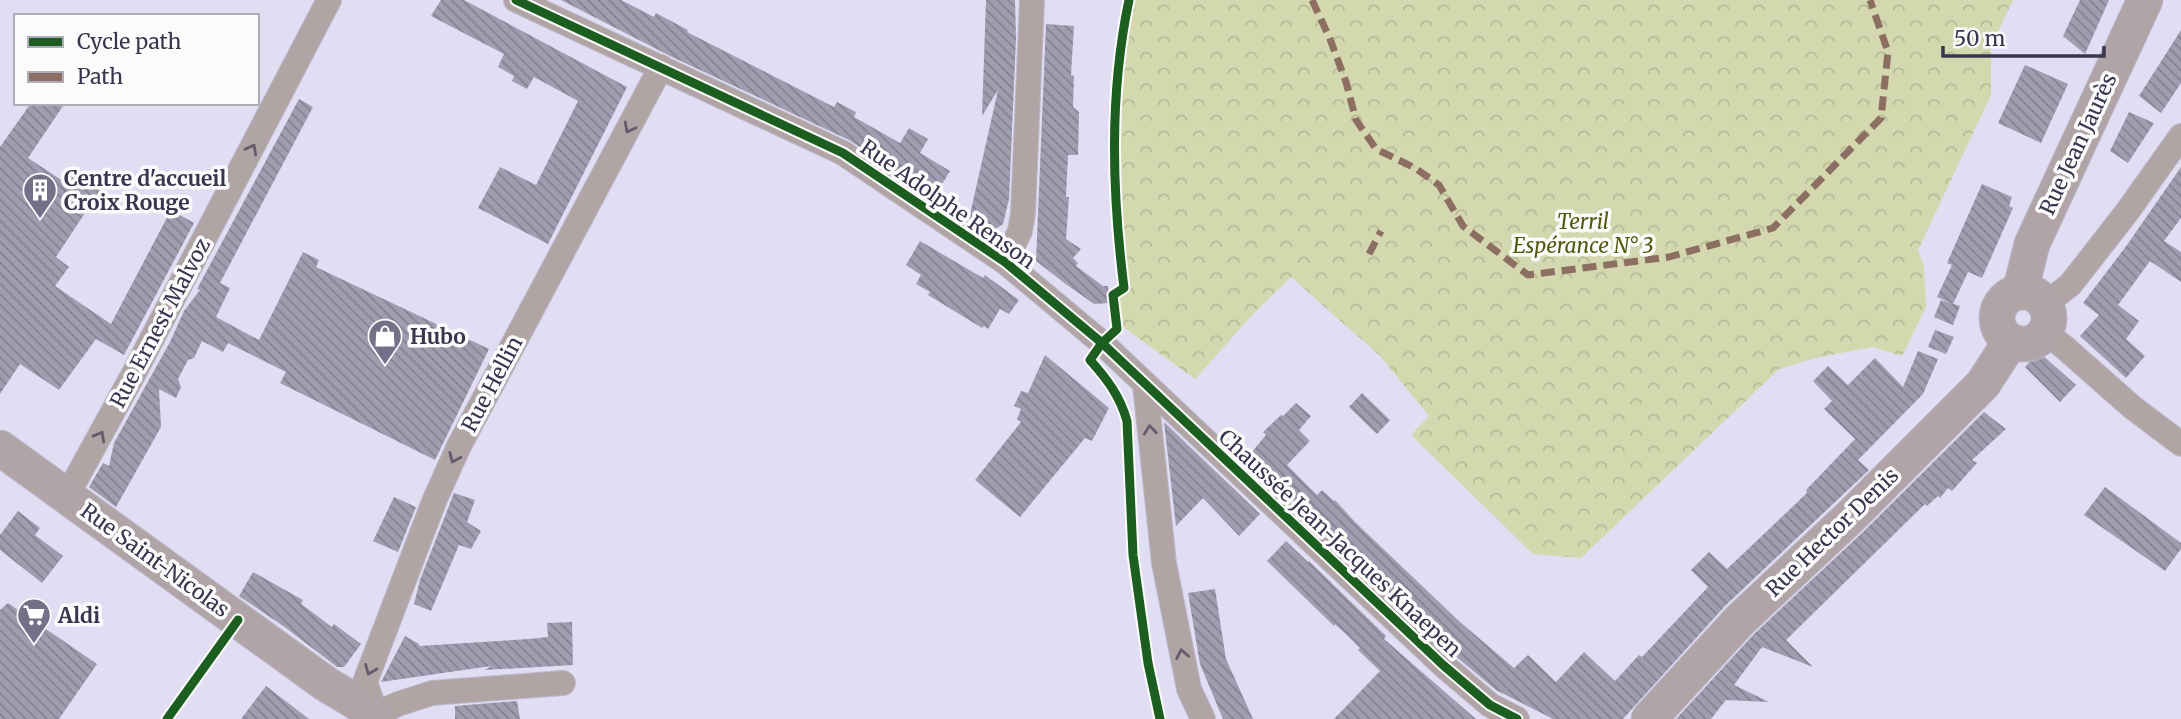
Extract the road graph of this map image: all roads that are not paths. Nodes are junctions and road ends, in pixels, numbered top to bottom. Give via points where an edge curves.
1 (330, 0) edge
2 (516, 0) edge
3 (1032, 0) edge
4 (2145, 0) edge
5 (661, 67) junction
6 (2181, 136) edge
7 (1005, 262) junction
8 (2037, 310) junction
9 (2012, 343) junction
10 (1145, 384) junction
11 (2181, 444) edge
12 (0, 448) edge
13 (65, 495) junction
14 (563, 683) dead end
15 (377, 717) edge
16 (1203, 719) edge
17 (1517, 719) edge
18 (1649, 719) edge

13 -> 1 street, Rue Ernest Malvoz
2 - 5 street, Rue Adolphe Renson
3 - 7 street via 1023,213
4 - 8 street, Rue Jean Jaurès via 2032,244
5 - 7 street, Rue Adolphe Renson via 843,153
5 -> 15 street, Rue Hellin via 435,499 365,682
6 - 8 street via 2070,285
7 - 10 street, Rue Adolphe Renson
8 - 9 street via 2040,340
8 - 9 street via 2009,296 2002,302 1999,330
8 - 11 street via 2064,347
9 - 18 street, Rue Hector Denis via 1983,384 1740,620
16 -> 10 street via 1189,689 1164,564
10 - 17 street, Chaussée Jean-Jacques Knaepen via 1443,665 1490,705
12 - 13 street, Rue Saint-Nicolas
13 - 15 street, Rue Saint-Nicolas
14 - 15 street via 432,692

